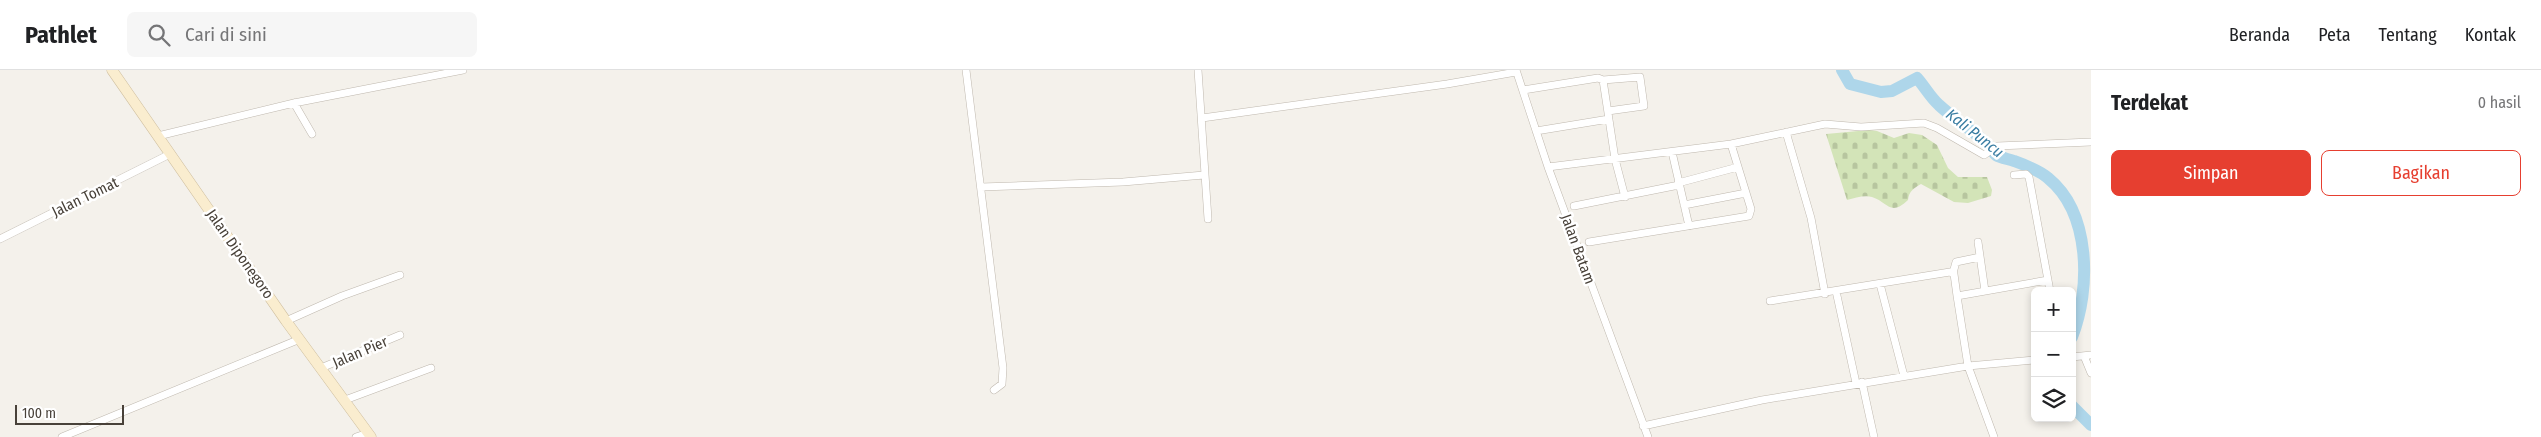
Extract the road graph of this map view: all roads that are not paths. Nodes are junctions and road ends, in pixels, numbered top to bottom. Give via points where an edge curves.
1 (112, 70) edge
2 (463, 70) edge
3 (966, 70) edge
4 (1198, 70) edge
5 (1516, 71) edge
6 (1603, 80) junction
7 (1523, 90) junction
8 (294, 103) junction
9 (1608, 111) junction
10 (1202, 118) junction
11 (1609, 119) junction
12 (1536, 131) junction
13 (1786, 132) junction
14 (312, 134) dead end
15 (158, 136) junction
16 (2091, 142) edge
17 (1731, 144) junction
18 (1672, 152) junction
19 (170, 154) junction
20 (1615, 159) junction
21 (1548, 167) junction
22 (1738, 167) junction
23 (1204, 175) junction
24 (2014, 175) dead end
25 (1678, 184) junction
26 (981, 187) junction
27 (1746, 193) junction
28 (1625, 197) junction
29 (1574, 206) dead end
30 (1684, 206) junction
31 (1208, 219) dead end
32 (1689, 226) junction
33 (0, 239) edge
34 (1589, 242) dead end
35 (1978, 242) dead end
36 (1980, 256) junction
37 (1953, 273) junction
38 (400, 275) dead end
39 (2048, 280) junction
40 (1880, 284) junction
41 (2049, 287) edge
42 (1985, 291) junction
43 (1836, 292) junction
44 (1825, 294) junction
45 (1957, 296) junction
46 (1770, 301) dead end
47 (286, 321) junction
48 (400, 335) dead end
49 (300, 339) junction
50 (2088, 356) edge
51 (2031, 360) edge
52 (1968, 366) junction
53 (320, 368) junction
54 (431, 368) dead end
55 (2091, 373) edge
56 (1904, 376) junction
57 (1859, 383) junction
58 (994, 390) dead end
59 (345, 400) junction
60 (1644, 426) junction
61 (370, 435) edge
62 (62, 437) edge
63 (356, 437) edge
64 (1648, 437) edge
65 (1874, 437) edge
66 (1994, 437) edge

1 - 15 main road, Jalan Diponegoro
2 - 8 street
3 - 26 street
4 - 10 street
5 - 7 street, Jalan Batam
5 - 10 street via 1447,84
6 - 7 street via 1598,78
6 - 9 street
6 - 9 street via 1639,76 1645,100 1643,106
7 - 12 street, Jalan Batam
8 - 14 street
8 - 15 street
9 - 11 street
10 - 23 street
11 - 12 street
11 - 20 street
12 - 21 street, Jalan Batam
13 - 16 street via 1825,124 1861,127 1924,123 1985,154 1996,146
13 - 17 street
13 - 44 street via 1812,218
15 - 19 main road, Jalan Diponegoro
17 - 18 street
17 - 22 street
18 - 20 street
18 - 25 street
19 - 33 street, Jalan Tomat
19 - 47 main road, Jalan Diponegoro
20 - 21 street
20 - 28 street
21 - 60 street, Jalan Batam
22 - 25 street
22 - 27 street
23 - 26 street via 1122,182
23 - 31 street
24 - 39 street via 2028,175
25 - 28 street
25 - 30 street
26 - 58 street via 1003,368 1002,384
27 - 30 street
27 - 32 street via 1750,216
28 - 29 street
30 - 32 street
32 - 34 street
35 - 36 street
36 - 37 street via 1956,262
36 - 42 street
37 - 40 street
37 - 45 street
38 - 47 street
39 - 41 street
39 - 42 street
40 - 43 street
40 - 56 street
42 - 45 street
43 - 44 street
43 - 57 street
44 - 46 street
45 - 52 street
47 - 49 main road, Jalan Diponegoro
48 - 53 street, Jalan Pier
49 - 53 main road, Jalan Diponegoro
49 - 62 street
50 - 55 street
51 - 52 street
52 - 56 street
52 - 66 street
53 - 59 main road, Jalan Diponegoro
54 - 59 street
56 - 57 street
57 - 60 street via 1720,408
57 - 65 street
59 - 61 main road, Jalan Diponegoro
60 - 64 street, Jalan Batam
61 - 63 street

